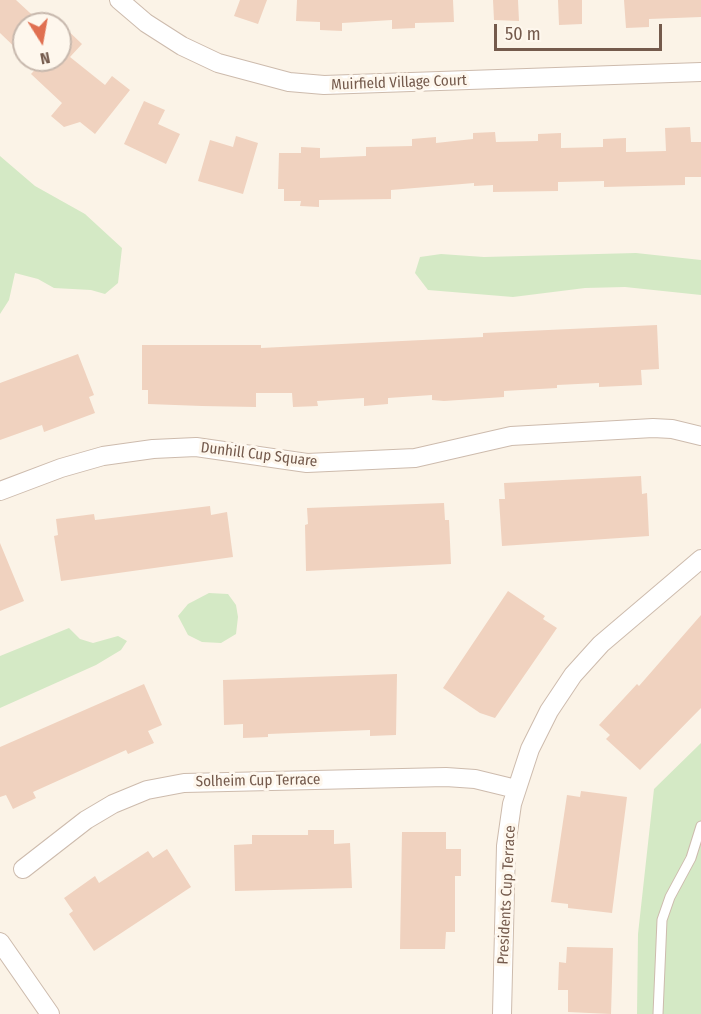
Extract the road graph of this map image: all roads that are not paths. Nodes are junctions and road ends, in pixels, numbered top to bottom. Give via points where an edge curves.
1 (119, 0) edge
2 (701, 72) edge
3 (701, 436) edge
4 (0, 491) edge
5 (701, 559) edge
6 (516, 789) junction
7 (701, 826) edge
8 (23, 869) dead end
9 (0, 942) edge
10 (50, 1014) edge
11 (502, 1014) edge
12 (658, 1014) edge

1 - 2 street, Muirfield Village Court via 182,46 218,63 289,82 324,85
3 - 4 street, Dunhill Cup Square via 653,429 511,436 398,460 307,463 196,447 153,449 103,456
5 - 6 street, Presidents Cup Terrace via 601,644 573,675 549,711
6 - 8 street, Solheim Cup Terrace via 446,777 184,783 147,790 113,804
6 - 11 street, Presidents Cup Terrace via 506,846
7 - 12 lane via 691,858 662,920
9 - 10 street

